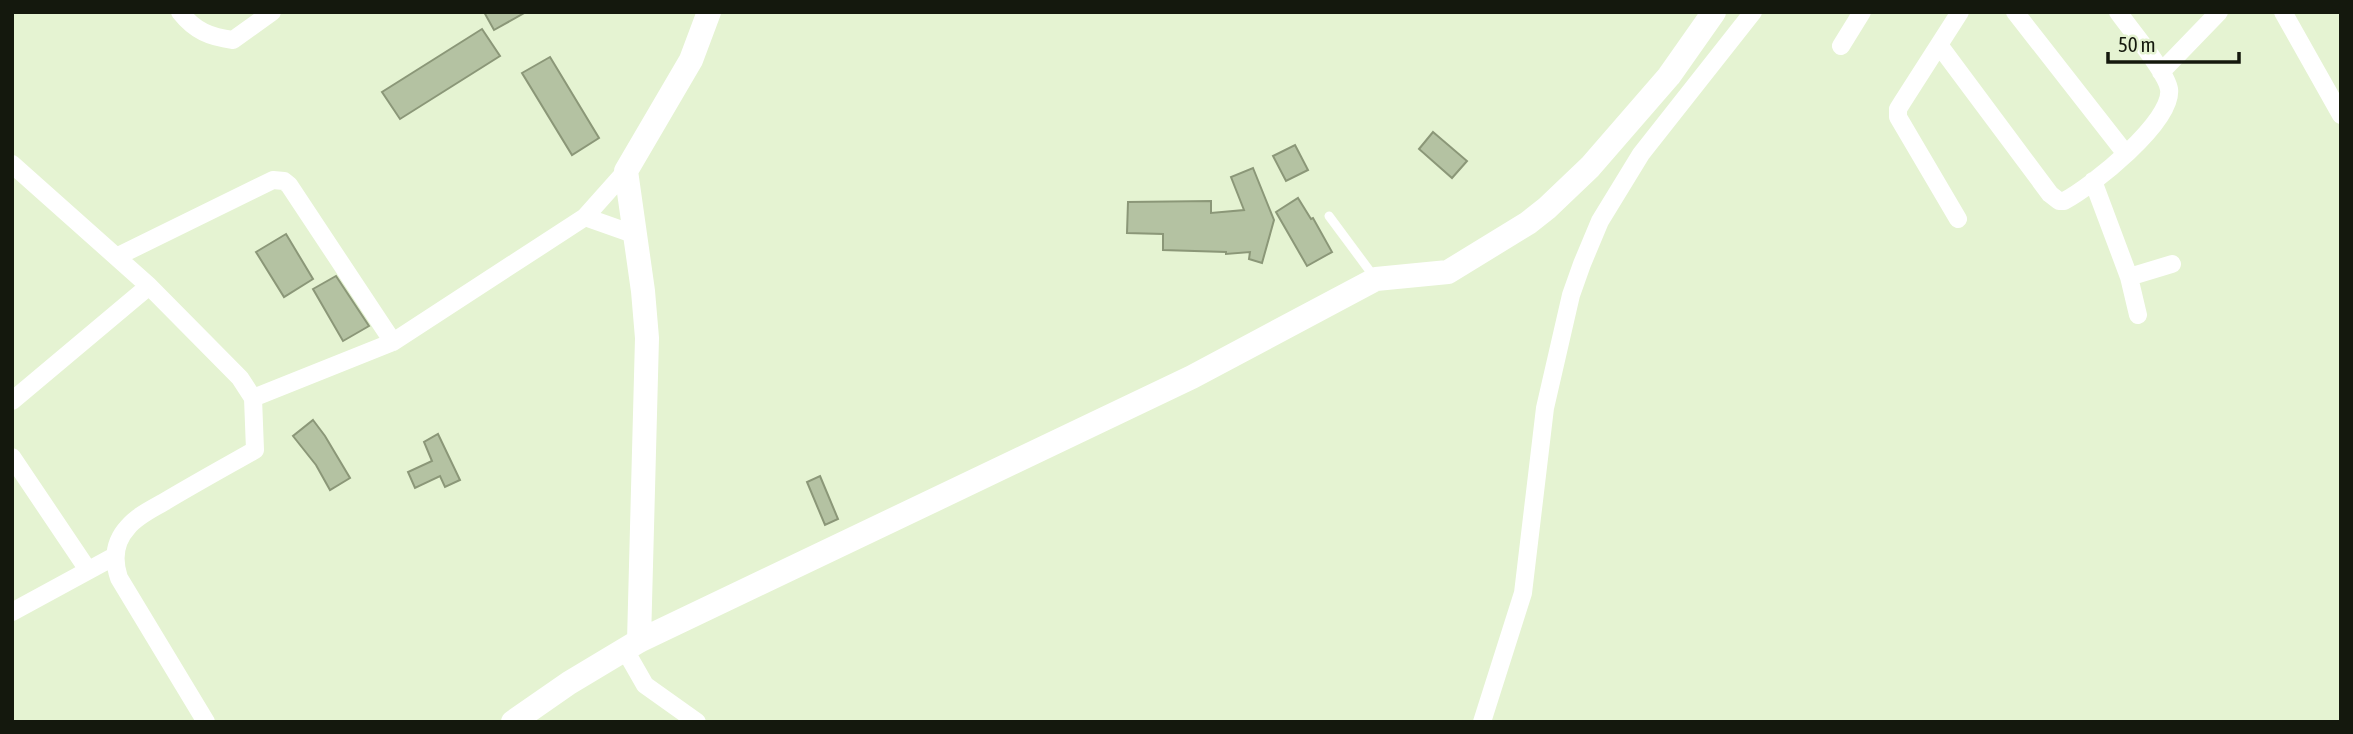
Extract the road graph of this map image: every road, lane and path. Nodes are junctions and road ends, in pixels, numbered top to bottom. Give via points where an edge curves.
1 (180, 12) edge
2 (272, 12) edge
3 (709, 12) edge
4 (1714, 12) edge
5 (1752, 12) edge
6 (1862, 12) edge
7 (1959, 12) edge
8 (2015, 12) edge
9 (2118, 12) edge
10 (2283, 12) edge
11 (2216, 13) edge
12 (1939, 45) junction
13 (1841, 46) dead end
14 (2161, 72) junction
15 (2341, 115) edge
16 (2126, 154) junction
17 (12, 164) edge
18 (626, 171) junction
19 (2093, 181) junction
20 (1329, 216) dead end
21 (585, 217) junction
22 (1958, 219) dead end
23 (636, 235) junction
24 (118, 256) junction
25 (2172, 264) dead end
26 (2129, 277) junction
27 (1376, 279) junction
28 (149, 286) junction
29 (2138, 315) dead end
30 (393, 342) junction
31 (253, 398) junction
32 (12, 401) edge
33 (12, 457) edge
34 (115, 556) junction
35 (89, 570) junction
36 (12, 612) edge
37 (632, 645) junction
38 (206, 722) edge
39 (513, 722) edge
40 (697, 722) edge
41 (1482, 722) edge

1 - 2 street via 204,34 233,40
3 - 18 street via 691,60
4 - 27 street via 1624,130 1546,208 1448,272
5 - 41 street via 1641,154 1600,221 1582,264 1545,408 1522,593
6 - 13 street
7 - 12 street
8 - 16 street
9 - 14 street
10 - 15 street
11 - 14 street
12 - 19 street via 2054,199 2064,201
12 - 22 street via 1898,117
14 - 16 street via 2169,88 2168,101 2161,116
16 - 19 street
17 - 24 street
18 - 21 street
18 - 23 street
19 - 26 street
20 - 27 lane
21 - 23 street
21 - 30 street
23 - 37 street via 647,338
24 - 28 street
24 - 30 street via 273,180 284,181
25 - 26 street
26 - 29 street
27 - 37 street via 1192,377
28 - 31 street via 240,378
28 - 32 street
30 - 31 street
31 - 34 street via 255,450 136,519 120,538
33 - 35 street
34 - 35 street
34 - 38 street via 120,578
35 - 36 street
37 - 39 street
37 - 40 street via 645,685

